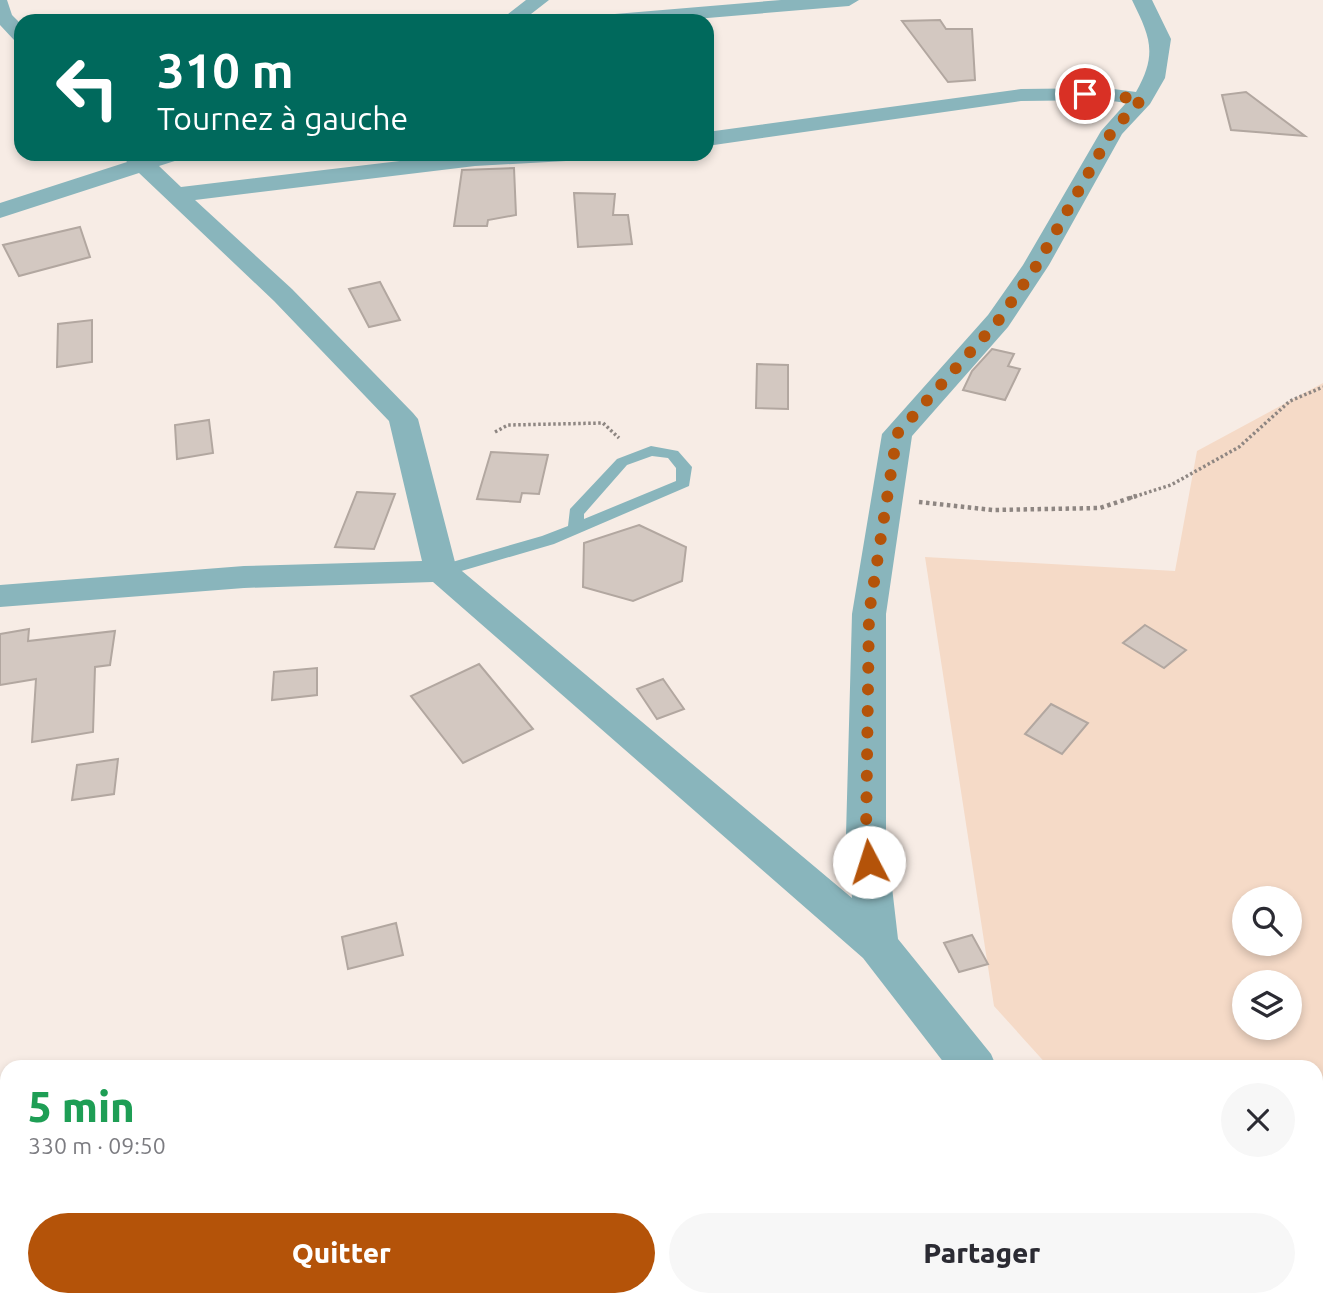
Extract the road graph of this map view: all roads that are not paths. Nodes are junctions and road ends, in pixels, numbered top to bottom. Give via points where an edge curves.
1 (539, 0) edge
2 (849, 0) edge
3 (1142, 0) edge
4 (0, 4) edge
5 (519, 14) edge
6 (685, 14) edge
7 (14, 28) edge
8 (1142, 99) junction
9 (714, 138) edge
10 (141, 161) edge
11 (151, 161) edge
12 (458, 161) edge
13 (175, 195) junction
14 (0, 211) edge
15 (576, 529) junction
16 (441, 571) junction
17 (0, 596) edge
18 (878, 945) junction
19 (969, 1060) edge

1 - 5 street
2 - 6 street
3 - 8 street via 1161,39 1154,78
4 - 7 street
8 - 9 street via 1106,94 1021,95
8 - 18 street via 1112,131 1037,265 998,321 897,434 869,614 866,835
10 - 14 street
11 - 13 street
12 - 13 street
13 - 16 street via 283,295 403,419
15 - 15 lane via 684,483 684,467 673,454 650,451 622,462 576,513
15 - 16 lane
16 - 17 street via 244,577
16 - 18 street
18 - 19 street

